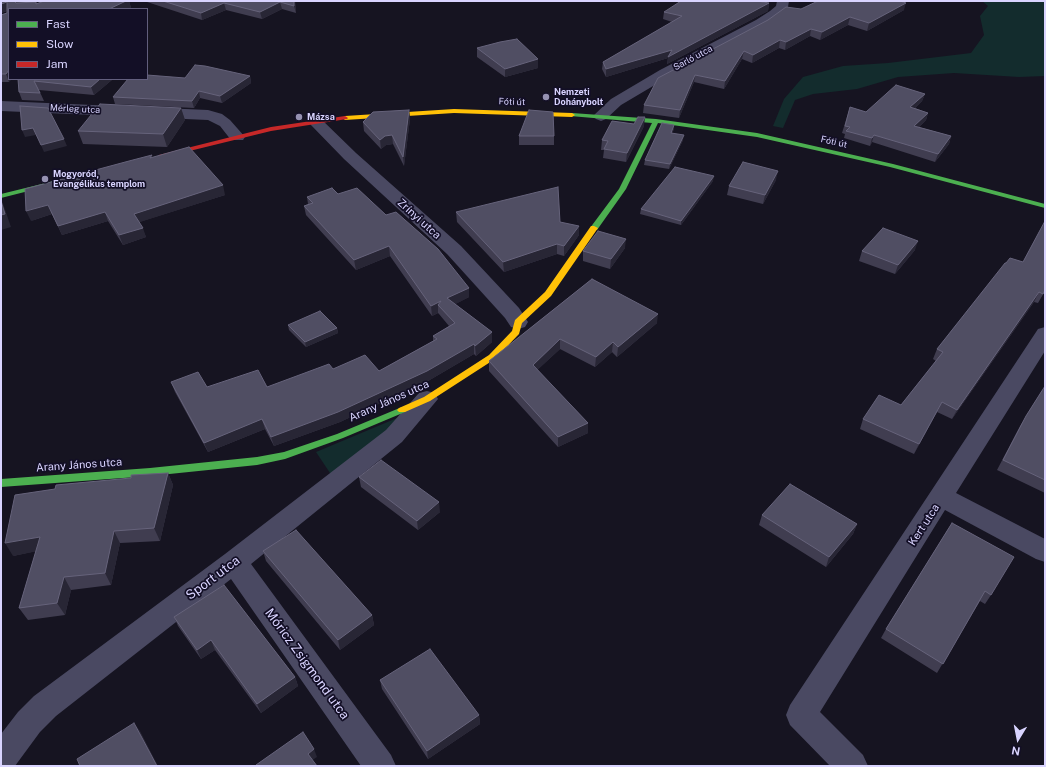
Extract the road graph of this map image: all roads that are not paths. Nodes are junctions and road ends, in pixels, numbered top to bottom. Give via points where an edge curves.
1 (783, 1) edge
2 (1, 106) edge
3 (601, 116) junction
4 (315, 121) junction
5 (656, 121) junction
6 (237, 137) junction
7 (154, 158) edge
8 (62, 181) edge
9 (1, 196) edge
10 (1045, 206) edge
11 (518, 322) junction
12 (1045, 334) edge
13 (427, 399) junction
14 (1, 483) edge
15 (942, 497) junction
16 (1045, 551) edge
17 (234, 562) junction
18 (1, 759) edge
19 (380, 766) edge
20 (852, 766) edge

1 - 3 street, Sarló utca via 782,7 761,23 665,73 616,102
2 - 6 street, Mérleg utca via 208,115 217,117 225,123
3 - 4 main road, Fóti út via 454,111 391,113
3 - 5 main road, Fóti út
4 - 6 main road, Fóti út
4 - 11 street, Zrínyi utca via 454,250
5 - 10 main road, Fóti út via 757,135 837,152
5 - 11 main road, Arany János utca via 622,189 601,221 548,294
6 - 7 main road, Fóti út
8 - 9 main road
11 - 13 main road, Arany János utca via 516,332 492,357
12 - 15 street, Kert utca
13 - 14 main road, Arany János utca via 340,436 284,455 257,461
13 - 17 street, Sport utca via 394,436
15 - 16 street
15 - 20 street, Kert utca via 801,715
17 - 18 street, Sport utca via 45,706 29,722
17 - 19 street, Móricz Zsigmond utca

